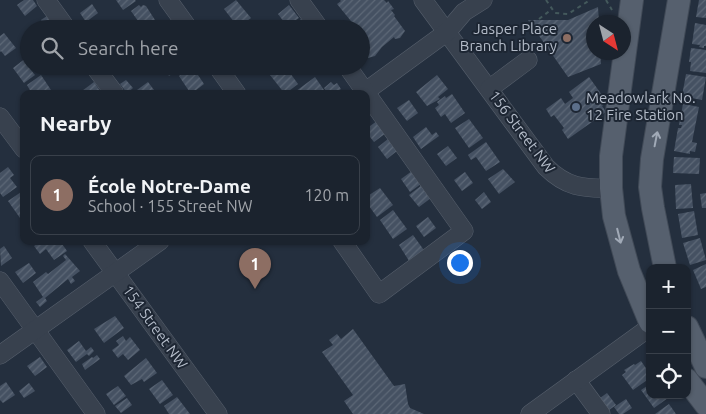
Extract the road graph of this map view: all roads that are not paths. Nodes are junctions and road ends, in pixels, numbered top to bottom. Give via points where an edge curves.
1 (46, 0) edge
2 (168, 0) edge
3 (299, 0) edge
4 (423, 0) edge
5 (483, 0) edge
6 (632, 0) edge
7 (679, 0) edge
8 (60, 20) edge
9 (182, 20) edge
10 (313, 20) edge
11 (447, 32) junction
12 (528, 60) dead end
13 (101, 75) edge
14 (223, 75) edge
15 (353, 75) edge
16 (489, 89) junction
17 (112, 90) edge
18 (234, 90) edge
19 (362, 90) edge
20 (368, 90) edge
21 (370, 101) edge
22 (0, 117) edge
23 (20, 144) edge
24 (611, 188) junction
25 (95, 245) edge
26 (154, 245) edge
27 (345, 245) edge
28 (664, 264) edge
29 (116, 273) junction
30 (0, 281) edge
31 (646, 312) edge
32 (35, 330) junction
33 (646, 330) edge
34 (691, 335) edge
35 (0, 355) edge
36 (705, 362) edge
37 (576, 380) junction
38 (691, 385) edge
39 (706, 406) edge
40 (96, 414) edge
41 (218, 414) edge
42 (530, 414) edge
43 (601, 414) edge

1 - 8 street
2 - 9 street
3 - 10 street
4 - 11 street, 156 Street NW
5 - 11 street via 464,12
6 - 24 main road via 611,156
28 -> 7 main road via 650,187
11 - 16 street, 156 Street NW
11 - 20 street
12 - 16 street
13 - 17 street
14 - 18 street
15 - 19 street
16 - 24 street, 156 Street NW via 555,177 569,184
21 - 27 street via 464,231 379,294
22 - 23 street
24 -> 31 main road via 614,216 629,271
25 - 29 street, 154 Street NW
26 - 29 street
29 - 32 street
29 - 41 street, 154 Street NW
30 - 32 street
32 - 35 street
32 - 40 street
33 - 37 street
34 - 36 main road
37 - 42 street
37 - 43 street
38 - 39 main road

